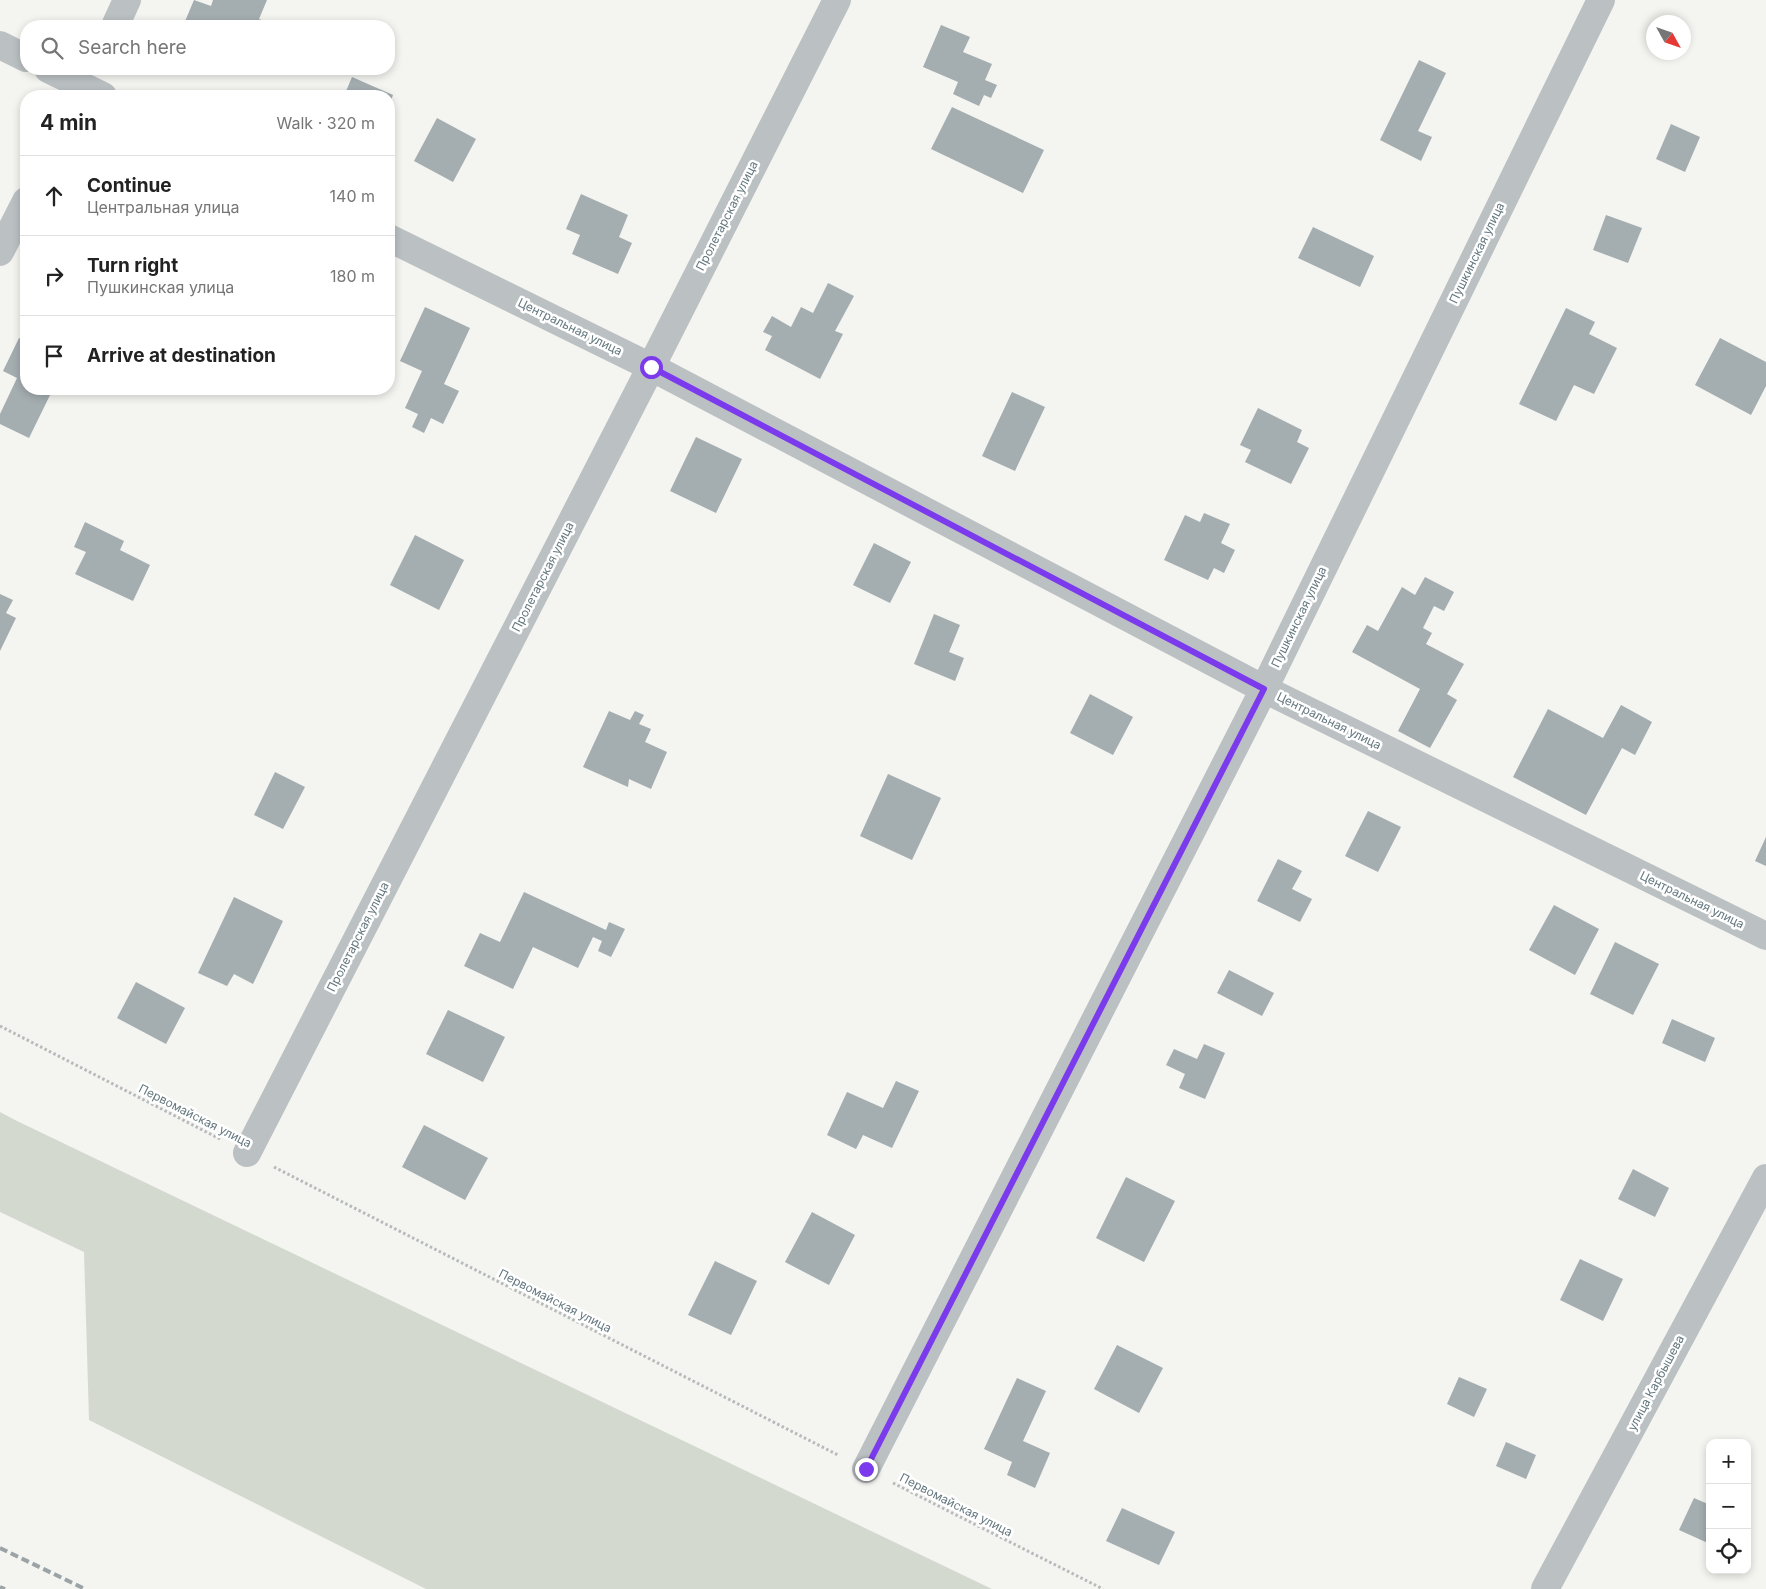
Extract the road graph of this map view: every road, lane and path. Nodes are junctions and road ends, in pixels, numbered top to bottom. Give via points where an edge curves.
1 (127, 0) edge
2 (836, 0) edge
3 (1600, 0) edge
4 (117, 20) edge
5 (0, 45) edge
6 (20, 55) edge
7 (62, 75) edge
8 (91, 87) edge
9 (20, 213) edge
10 (395, 241) edge
11 (0, 252) edge
12 (651, 367) junction
13 (1264, 689) junction
14 (1766, 936) edge
15 (0, 1026) edge
16 (247, 1153) junction
17 (1766, 1178) edge
18 (866, 1469) junction
19 (1103, 1589) edge
20 (1545, 1589) edge

1 - 4 street
2 - 12 street, Пролетарская улица
3 - 13 street, Пушкинская улица
5 - 6 street
7 - 8 street
9 - 11 street
10 - 12 street, Центральная улица
12 - 13 street, Центральная улица
12 - 16 street, Пролетарская улица
13 - 14 street, Центральная улица
13 - 18 street, Пушкинская улица
15 - 16 path, Первомайская улица
16 - 18 path, Первомайская улица
17 - 20 street, улица Карбышева
18 - 19 path, Первомайская улица

